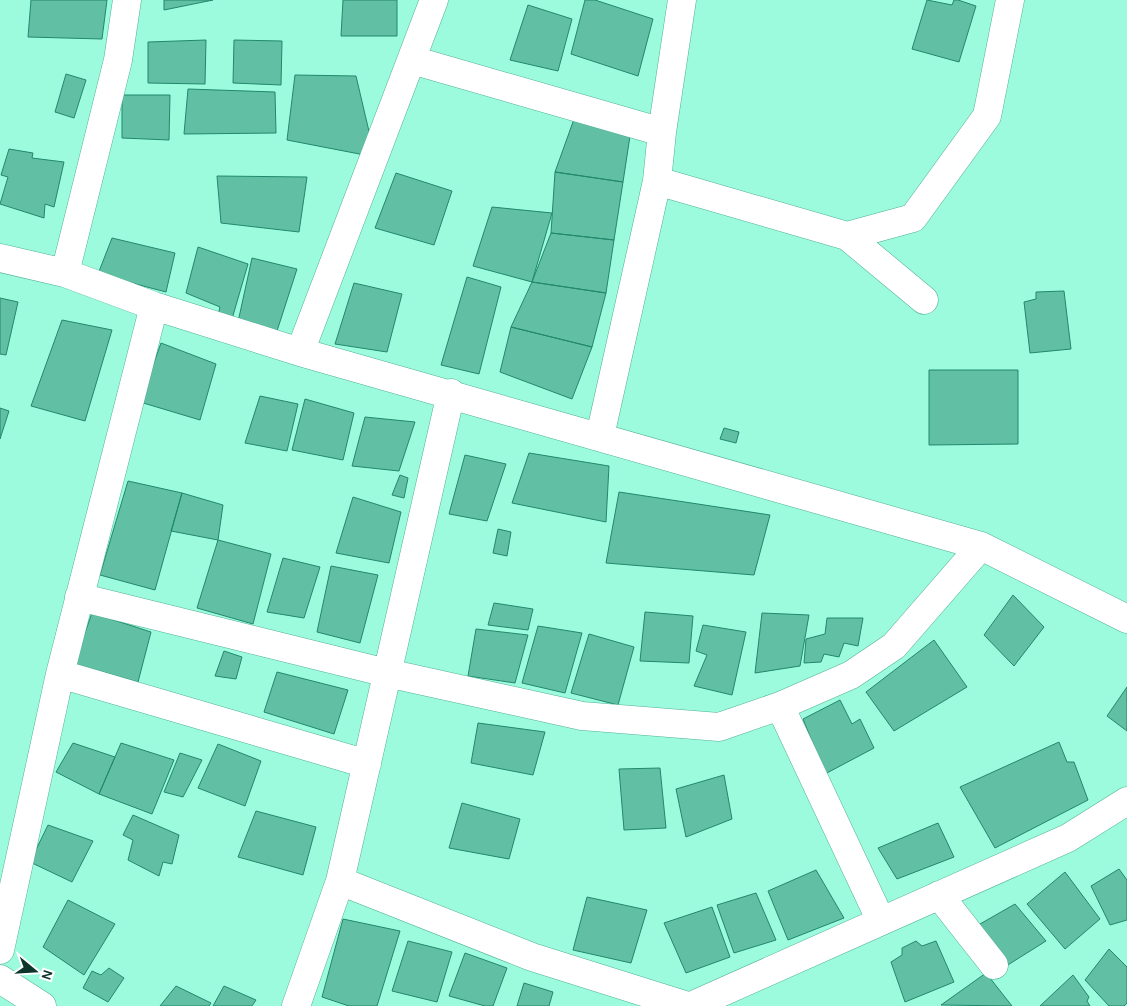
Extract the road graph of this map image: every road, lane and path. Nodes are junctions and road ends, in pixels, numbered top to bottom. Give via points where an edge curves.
1 (127, 0) edge
2 (434, 0) edge
3 (682, 0) edge
4 (1010, 0) edge
5 (412, 60) junction
6 (662, 132) junction
7 (658, 181) junction
8 (847, 236) junction
9 (0, 258) edge
10 (65, 273) junction
11 (924, 300) dead end
12 (154, 306) junction
13 (300, 352) junction
14 (451, 393) junction
15 (600, 436) junction
16 (981, 546) junction
17 (79, 597) junction
18 (1127, 619) edge
19 (387, 673) junction
20 (60, 674) junction
21 (780, 706) junction
22 (367, 764) junction
23 (1127, 801) edge
24 (340, 881) junction
25 (938, 895) junction
26 (881, 921) junction
27 (0, 950) edge
28 (994, 965) dead end
29 (0, 979) edge
30 (42, 1006) edge
31 (296, 1006) edge
32 (689, 1006) edge

1 - 10 street via 118,60
2 - 5 street
3 - 6 street
4 - 8 street via 987,116 913,218
5 - 6 street
5 - 13 street
6 - 7 street
7 - 8 street
7 - 15 street
8 - 11 street
9 - 10 street
10 - 12 street
12 - 13 street
12 - 17 street
13 - 14 street
14 - 15 street
14 - 19 street
15 - 16 street
16 - 18 street
16 - 21 street via 894,646 851,675
17 - 19 street
17 - 20 street
19 - 21 street via 582,716 719,727
19 - 22 street
20 - 22 street
20 - 27 street
21 - 26 street
22 - 24 street
23 - 25 street via 1068,838
24 - 31 street
24 - 32 street via 532,957
25 - 26 street
25 - 28 street
26 - 32 street
29 - 30 street

